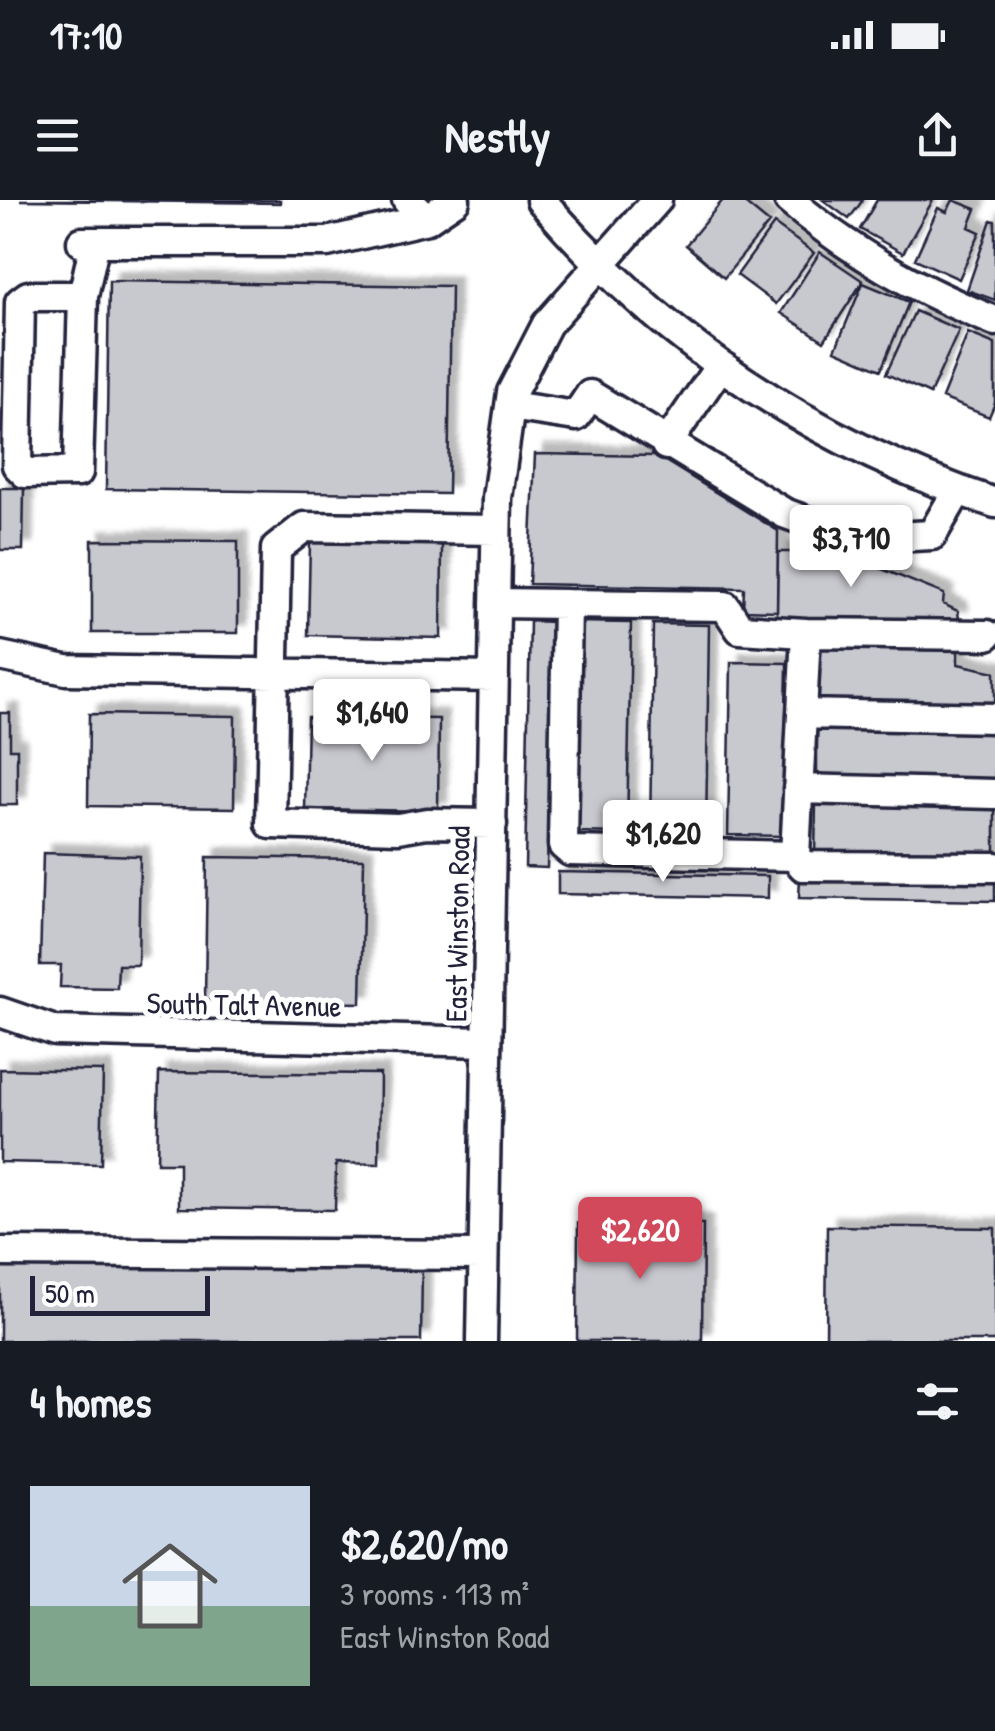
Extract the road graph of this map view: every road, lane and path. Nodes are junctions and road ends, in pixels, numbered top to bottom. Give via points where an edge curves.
1 (456, 200) edge
2 (540, 200) edge
3 (657, 200) edge
4 (789, 200) edge
5 (417, 209) edge
6 (597, 266) junction
7 (83, 296) junction
8 (995, 321) edge
9 (720, 366) junction
10 (510, 406) junction
11 (666, 445) junction
12 (958, 490) junction
13 (995, 503) edge
14 (496, 530) junction
15 (496, 603) junction
16 (567, 604) junction
17 (992, 631) edge
18 (806, 632) junction
19 (1, 656) edge
20 (273, 674) junction
21 (494, 677) junction
22 (802, 714) junction
23 (995, 718) edge
24 (798, 789) junction
25 (995, 794) edge
26 (492, 824) junction
27 (795, 856) junction
28 (995, 867) edge
29 (1, 1012) edge
30 (488, 1042) junction
31 (0, 1252) edge
32 (483, 1255) junction
33 (482, 1341) edge

1 - 5 street
2 - 6 street
3 - 6 street, East Winston Road
4 - 8 street via 935,298
5 - 7 street via 328,242 88,242
6 - 9 street
6 - 10 street, East Winston Road via 547,324
7 - 7 street via 28,296 20,302 17,465 25,473 78,472
9 - 11 street
9 - 12 street via 842,438
10 - 11 street via 576,416 590,395
10 - 14 street, East Winston Road
11 - 12 street via 784,513 854,539 932,535
12 - 13 street
14 - 15 street, East Winston Road
14 - 20 street via 304,527 276,549
15 - 16 street
15 - 21 street, East Winston Road
16 - 18 street via 725,606 740,629
16 - 27 street via 563,846
17 - 18 street
18 - 22 street
19 - 20 street via 66,670
20 - 21 street
20 - 26 street via 271,824
21 - 26 street, East Winston Road
22 - 23 street
22 - 24 street
24 - 25 street
24 - 27 street
26 - 30 street, East Winston Road
27 - 28 street via 803,866
29 - 30 street, South Talt Avenue via 55,1031
30 - 32 street, East Winston Road
31 - 32 street
32 - 33 street, East Winston Road

